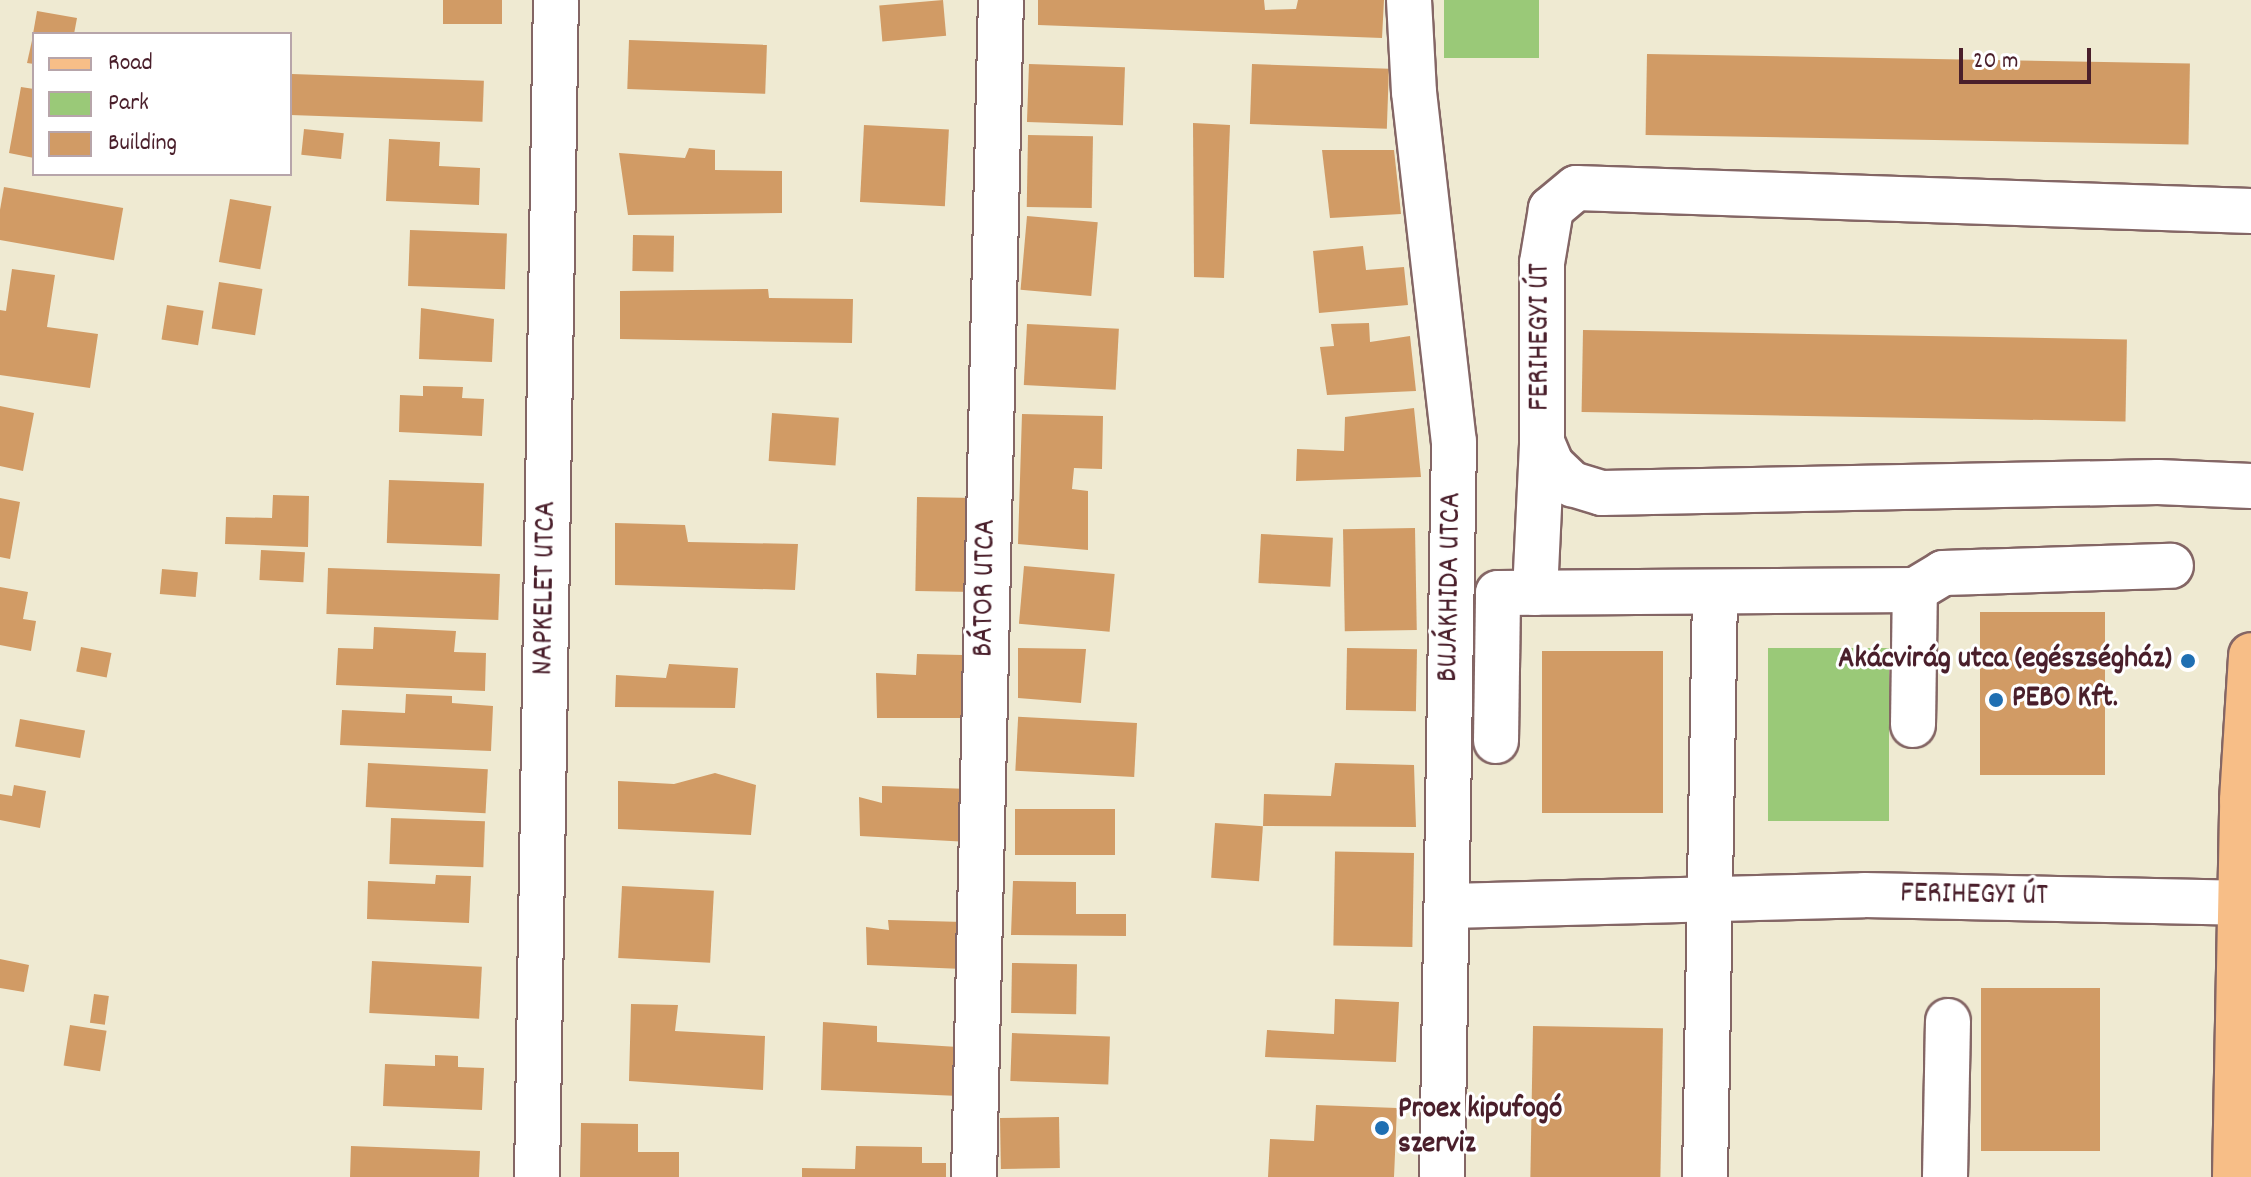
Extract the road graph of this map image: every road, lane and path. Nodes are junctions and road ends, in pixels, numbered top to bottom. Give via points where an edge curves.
1 (556, 0) edge
2 (1001, 0) edge
3 (1409, 0) edge
4 (2251, 211) edge
5 (1542, 442) junction
6 (2251, 486) edge
7 (2171, 566) dead end
8 (1915, 590) junction
9 (1715, 592) junction
10 (1535, 593) junction
11 (2251, 655) edge
12 (1913, 725) dead end
13 (1496, 741) dead end
14 (1706, 898) junction
15 (2246, 903) edge
16 (1450, 906) junction
17 (1948, 1021) dead end
18 (537, 1177) edge
19 (974, 1177) edge
20 (1442, 1177) edge
21 (1705, 1177) edge
22 (1945, 1177) edge
23 (2235, 1177) edge

1 - 18 street, NAPKELET UTCA
2 - 19 street, BÁTOR UTCA
3 - 16 street, BUJÁKHIDA UTCA via 1414,92 1454,441
4 - 5 street, FERIHEGYI ÚT via 1576,188 1560,196 1544,233
5 - 6 street, FERIHEGYI ÚT via 1552,465 1572,484 1602,493 2158,482
5 - 10 street
7 - 8 street via 1943,573
8 - 9 street
8 - 12 street
9 - 10 street
9 - 14 street
10 - 13 street via 1498,593
11 - 15 main road
14 - 15 street, FERIHEGYI ÚT via 1864,895
14 - 16 street, FERIHEGYI ÚT
14 - 21 street
15 - 23 main road
16 - 20 street, BUJÁKHIDA UTCA
17 - 22 street

